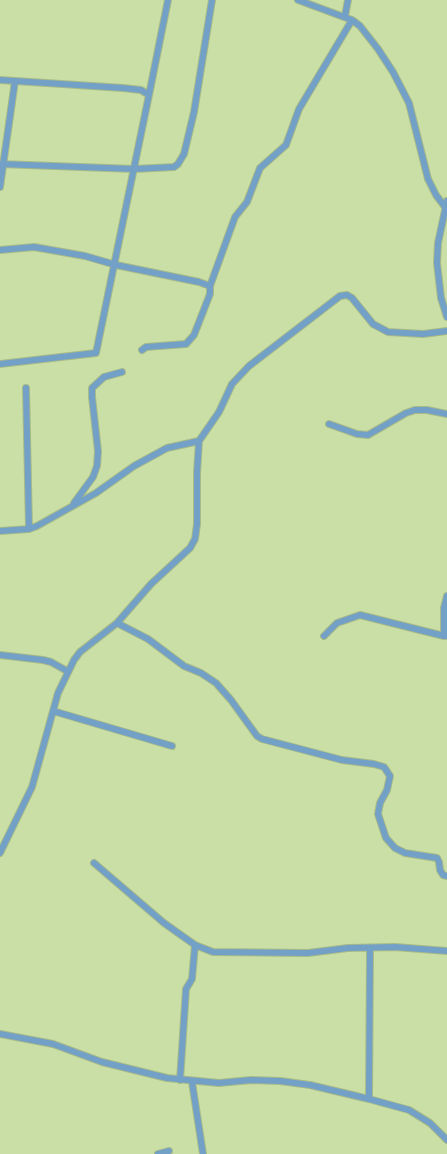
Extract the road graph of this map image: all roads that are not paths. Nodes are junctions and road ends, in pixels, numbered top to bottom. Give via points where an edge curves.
1 (168, 0) edge
2 (212, 0) edge
3 (298, 0) edge
4 (348, 0) edge
5 (345, 16) junction
6 (352, 20) junction
7 (0, 80) edge
8 (15, 81) junction
9 (149, 95) junction
10 (2, 164) edge
11 (134, 169) junction
12 (0, 186) edge
13 (446, 204) edge
14 (0, 250) edge
15 (116, 265) junction
16 (210, 286) junction
17 (447, 317) edge
18 (447, 331) edge
19 (142, 350) dead end
20 (0, 364) edge
21 (122, 372) dead end
22 (26, 388) dead end
23 (447, 414) edge
24 (329, 424) dead end
25 (199, 441) junction
26 (72, 506) junction
27 (29, 529) junction
28 (0, 531) edge
29 (447, 596) edge
30 (117, 622) junction
31 (324, 636) dead end
32 (446, 636) edge
33 (0, 655) edge
34 (67, 671) junction
35 (53, 711) junction
36 (172, 746) dead end
37 (0, 853) edge
38 (94, 863) dead end
39 (447, 876) edge
40 (194, 945) junction
41 (370, 948) junction
42 (447, 950) edge
43 (0, 1034) edge
44 (180, 1080) junction
45 (192, 1082) junction
46 (369, 1099) junction
47 (447, 1140) edge
48 (169, 1151) dead end
49 (158, 1154) edge
50 (203, 1154) edge

1 - 9 street
2 - 11 street via 194,112 184,154 174,167
3 - 5 street
4 - 5 street
5 - 6 street
6 - 13 street via 378,49 404,91 428,179 436,195
6 - 16 street via 299,109 286,145 260,168 247,202 235,217
7 - 8 street
8 - 9 street via 129,88 142,90
8 - 10 street
9 - 11 street
10 - 11 street
10 - 12 street
11 - 15 street
13 - 17 street via 438,243 437,263 441,298
14 - 15 street via 34,247 85,256
15 - 16 street
15 - 20 street via 96,353
16 - 19 street via 210,294 194,335 186,344 146,347
18 - 25 street via 423,334 388,332 373,324 352,298 347,295 340,296 249,366 232,384 219,412
21 - 26 street via 104,377 92,388 97,466 93,477
22 - 27 street
23 - 24 street via 427,410 406,412 368,435 357,434
25 - 26 street via 167,448
25 - 30 street via 195,539 190,548 151,584
26 - 27 street
27 - 28 street
29 - 32 street via 444,608
30 - 34 street via 80,652
30 - 39 street via 148,639 184,666 216,683 262,739 342,760 384,767 390,776 388,790 380,803 378,814 386,838 395,848 405,853 437,858 440,870
31 - 32 street via 337,623 360,615
33 - 34 street via 44,660
34 - 35 street
35 - 36 street
35 - 37 street via 32,787
38 - 40 street via 164,924
40 - 41 street via 213,952 263,954 308,954 335,948
40 - 44 street via 192,979 186,989
41 - 42 street
41 - 46 street
43 - 44 street via 53,1044 102,1062
44 - 45 street
45 - 46 street via 280,1081 310,1085
45 - 50 street
46 - 47 street via 408,1110 430,1123
48 - 49 street

